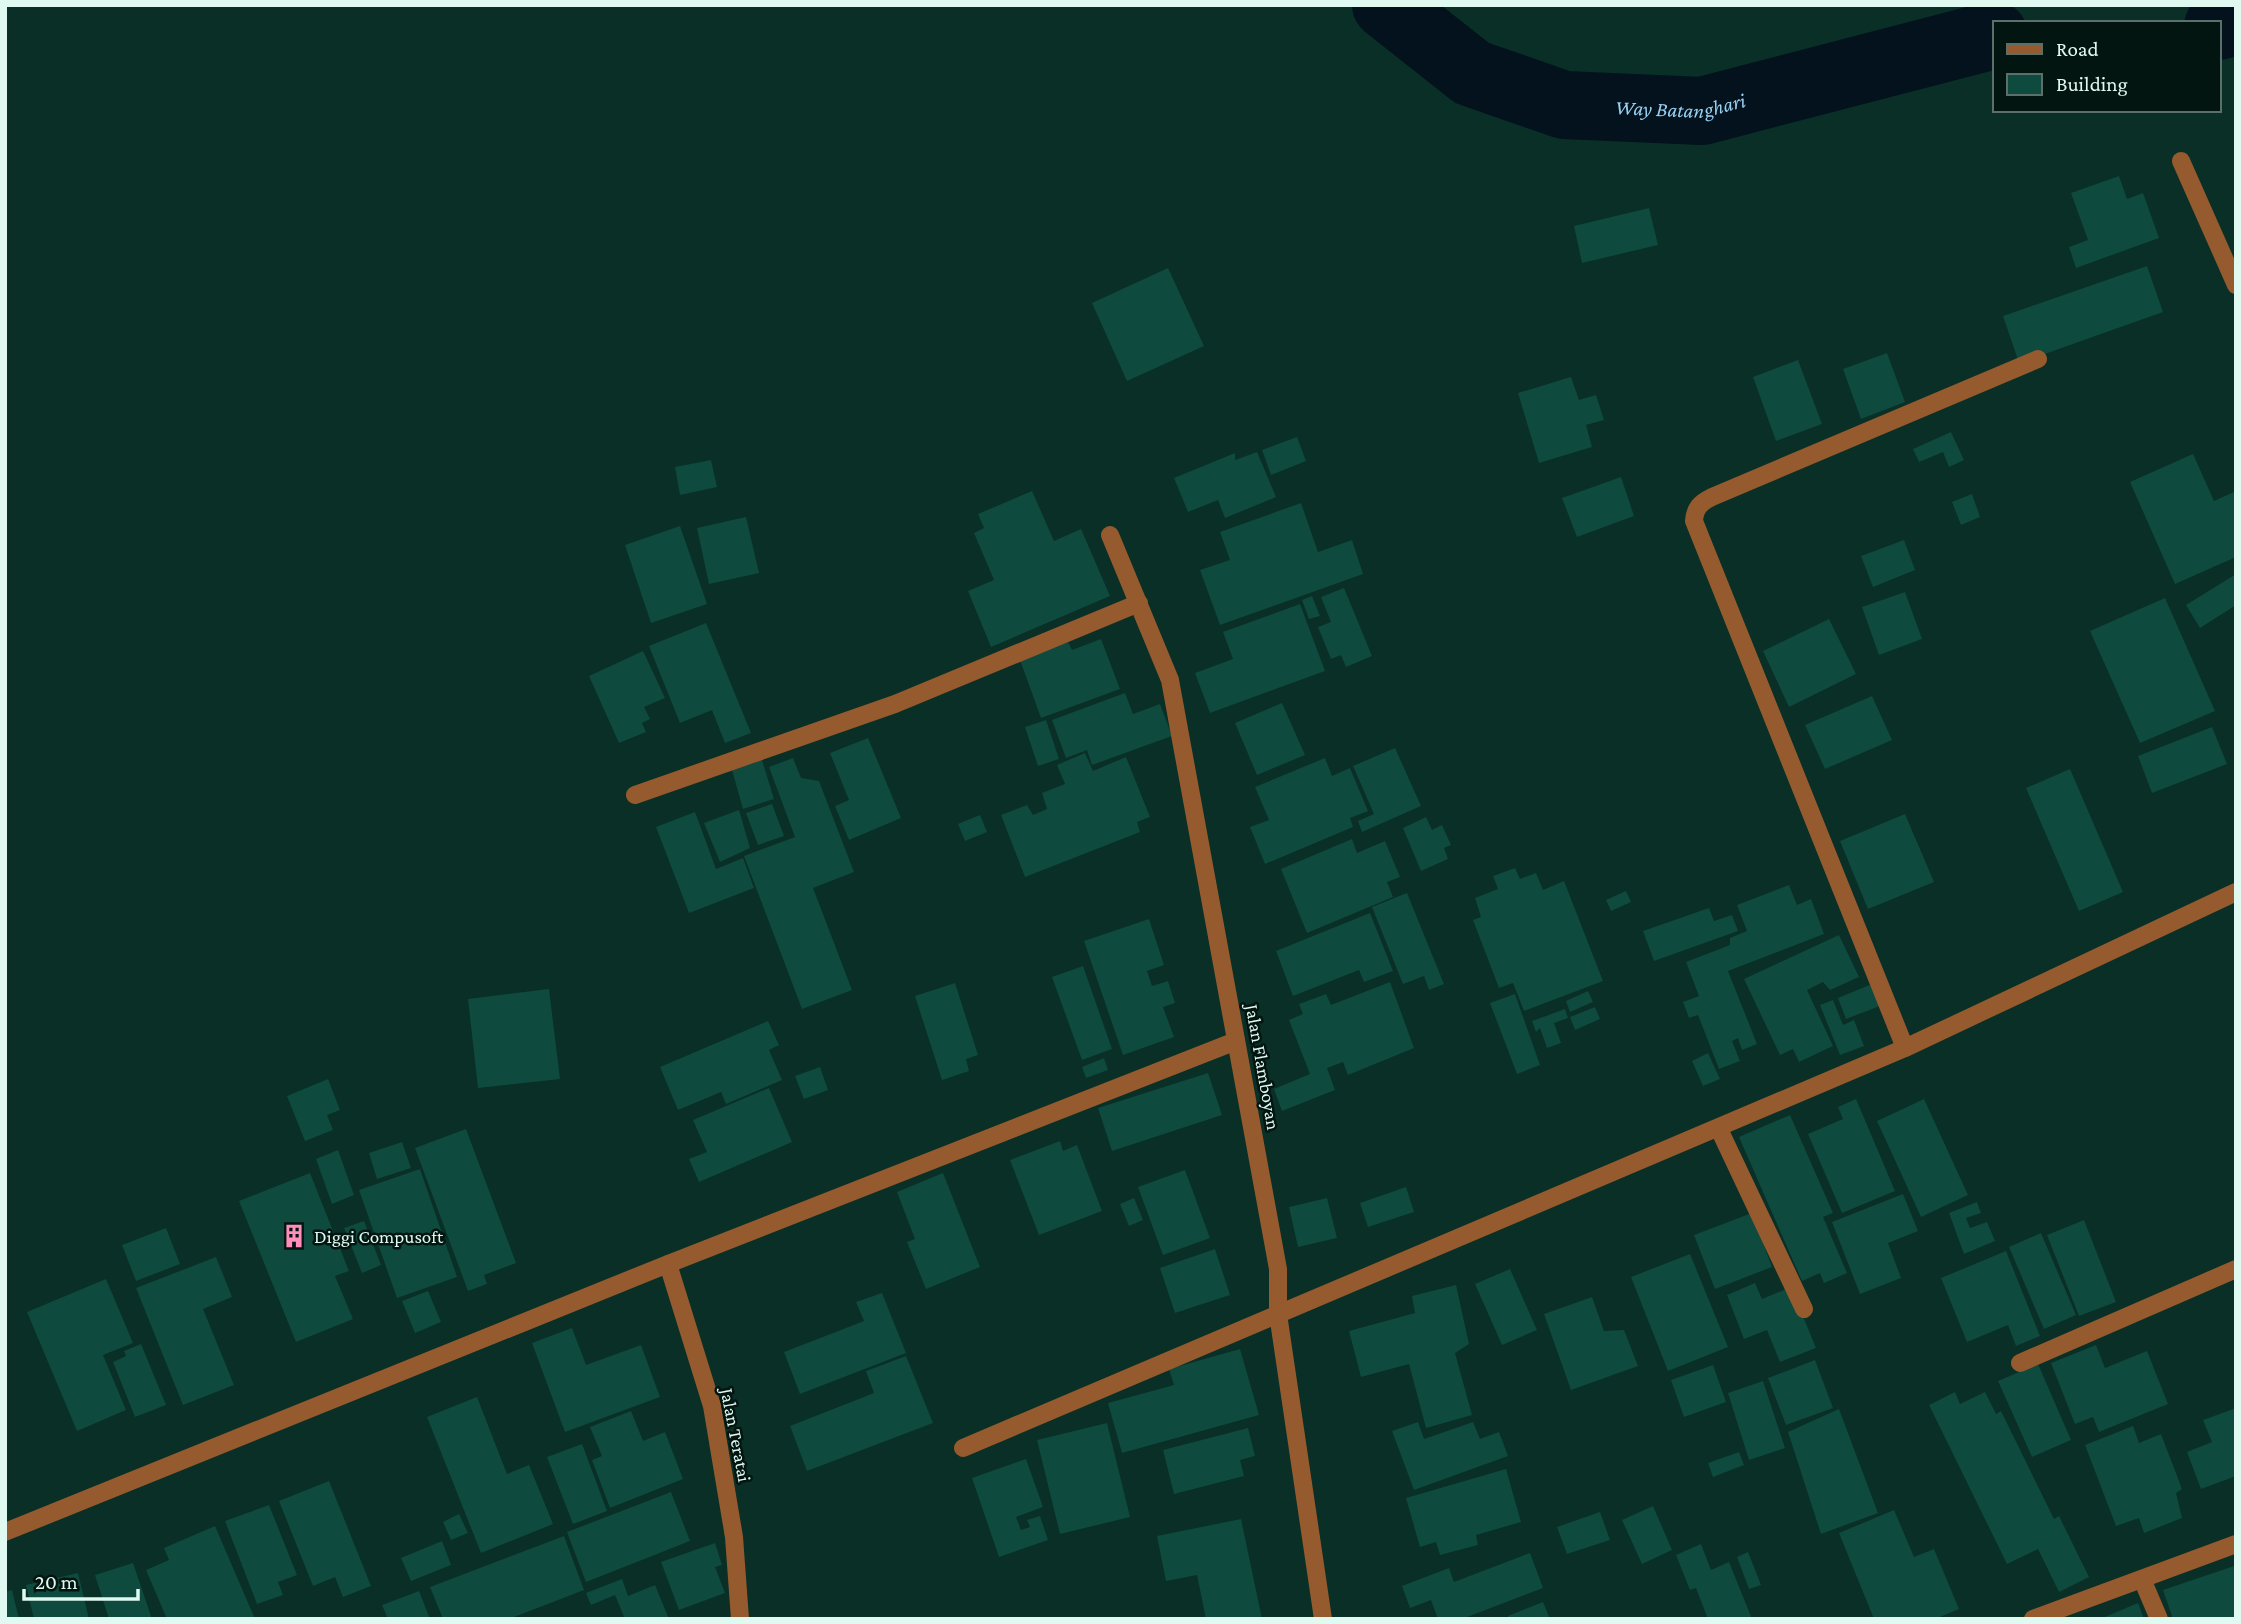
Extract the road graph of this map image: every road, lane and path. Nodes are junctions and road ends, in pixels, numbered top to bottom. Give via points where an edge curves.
1 (2181, 162) dead end
2 (2236, 285) edge
3 (2038, 359) dead end
4 (1110, 535) dead end
5 (1139, 603) junction
6 (635, 795) dead end
7 (2236, 892) edge
8 (1236, 1041) junction
9 (1905, 1048) junction
10 (1719, 1129) junction
11 (668, 1264) junction
12 (2236, 1269) edge
13 (1804, 1309) dead end
14 (1278, 1314) junction
15 (2020, 1363) dead end
16 (963, 1448) dead end
17 (5, 1532) edge
18 (2236, 1544) edge
19 (2142, 1579) junction
20 (740, 1619) edge
21 (1323, 1619) edge
22 (2033, 1619) edge
23 (2159, 1619) edge

1 - 2 street
3 - 9 street via 1712,497 1694,511 1694,521
4 - 5 street, Jalan Flamboyan
5 - 6 street via 895,704
5 - 8 street, Jalan Flamboyan via 1170,680
7 - 9 street
8 - 11 street
8 - 14 street, Jalan Flamboyan via 1278,1269
9 - 10 street
10 - 13 street
10 - 14 street
11 - 17 street
11 - 20 street, Jalan Teratai via 712,1406 734,1537
12 - 15 street
14 - 16 street
14 - 21 street, Jalan Flamboyan
18 - 19 street
19 - 22 street
19 - 23 street

